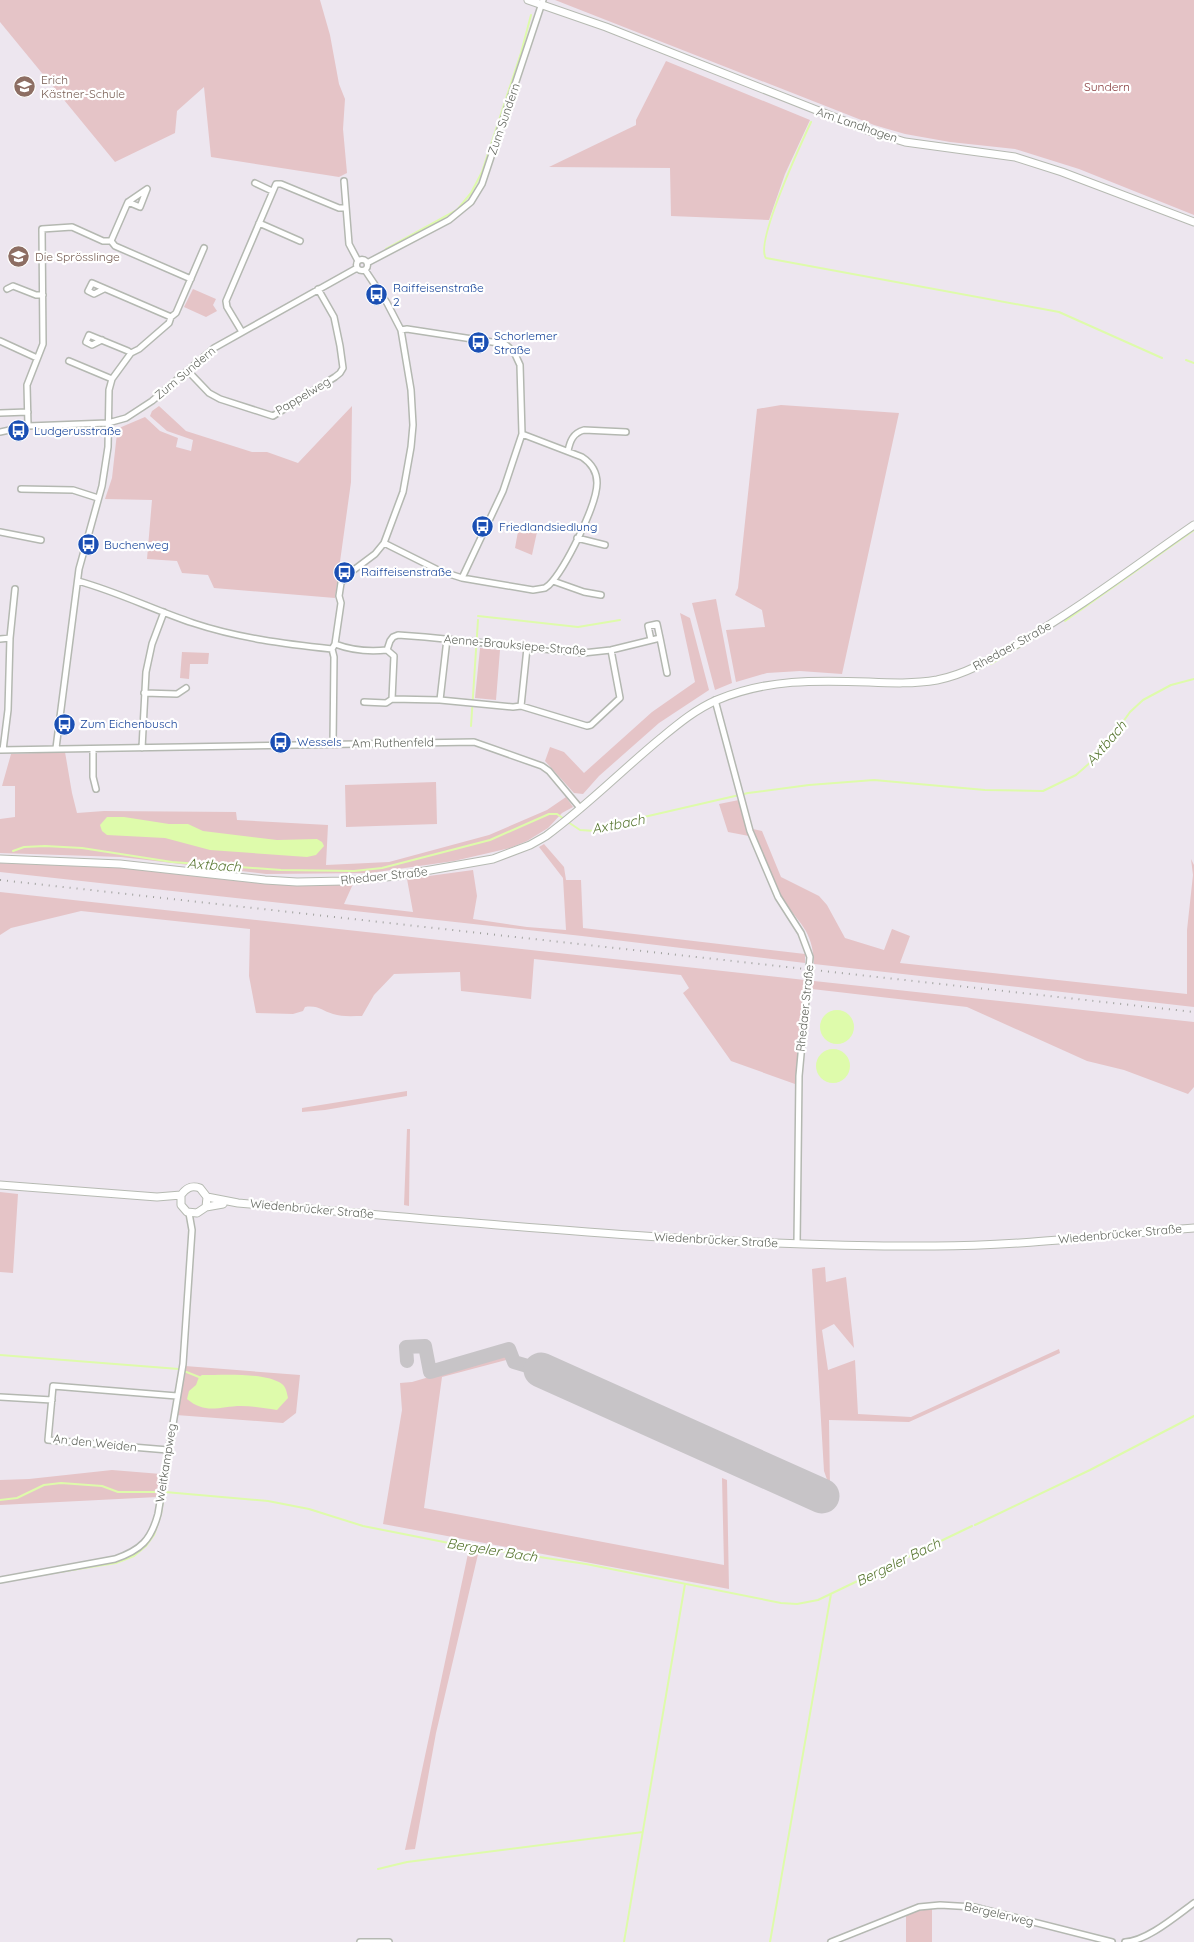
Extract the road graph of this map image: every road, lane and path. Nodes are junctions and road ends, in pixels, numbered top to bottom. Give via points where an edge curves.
1 (528, 0) edge
2 (543, 2) edge
3 (344, 181) dead end
4 (255, 183) dead end
5 (272, 191) junction
6 (128, 202) dead end
7 (346, 208) junction
8 (1194, 222) edge
9 (259, 223) junction
10 (111, 240) junction
11 (300, 241) dead end
12 (204, 248) dead end
13 (358, 261) junction
14 (367, 263) junction
15 (357, 268) junction
16 (365, 270) junction
17 (191, 279) junction
18 (7, 289) dead end
19 (104, 289) dead end
20 (318, 289) junction
21 (43, 295) junction
22 (171, 317) junction
23 (401, 330) junction
24 (242, 332) junction
25 (102, 340) dead end
26 (0, 341) edge
27 (132, 353) junction
28 (37, 358) junction
29 (69, 361) dead end
30 (188, 371) junction
31 (112, 379) junction
32 (28, 412) junction
33 (0, 414) edge
34 (108, 423) junction
35 (28, 426) junction
36 (0, 432) edge
37 (626, 432) dead end
38 (522, 434) junction
39 (568, 451) junction
40 (21, 489) dead end
41 (98, 498) junction
42 (1194, 525) edge
43 (0, 532) edge
44 (577, 538) junction
45 (41, 540) dead end
46 (384, 543) junction
47 (605, 545) dead end
48 (462, 578) junction
49 (553, 581) junction
50 (78, 582) junction
51 (15, 589) dead end
52 (601, 595) dead end
53 (164, 612) junction
54 (0, 638) edge
55 (10, 638) junction
56 (660, 638) junction
57 (447, 639) junction
58 (651, 640) junction
59 (334, 646) junction
60 (527, 648) junction
61 (348, 649) junction
62 (387, 650) junction
63 (611, 650) junction
64 (334, 655) junction
65 (667, 674) dead end
66 (186, 688) dead end
67 (144, 693) junction
68 (392, 698) junction
69 (440, 700) junction
70 (715, 700) junction
71 (364, 702) dead end
72 (521, 706) junction
73 (333, 744) junction
74 (56, 748) junction
75 (142, 748) junction
76 (93, 749) junction
77 (1, 750) edge
78 (96, 789) dead end
79 (580, 808) junction
80 (0, 859) edge
81 (0, 1185) edge
82 (208, 1197) junction
83 (181, 1199) junction
84 (238, 1203) junction
85 (206, 1207) junction
86 (193, 1213) junction
87 (1194, 1228) edge
88 (797, 1244) junction
89 (177, 1396) junction
90 (0, 1397) edge
91 (52, 1400) junction
92 (168, 1450) junction
93 (0, 1580) edge
94 (1194, 1903) edge
95 (360, 1942) edge
96 (389, 1942) edge
97 (831, 1942) edge
98 (1112, 1942) edge
99 (1125, 1942) edge

1 - 2 street, Am Landhagen
2 - 8 street, Am Landhagen via 872,132 905,142 1016,158
2 - 14 street, Zum Sundern via 477,193 450,220
3 - 7 street
4 - 5 street
5 - 7 street via 276,184 281,184
5 - 9 street
6 - 10 street
7 - 13 street via 349,244
9 - 11 street
9 - 24 street via 226,301
10 - 17 street via 115,246
10 - 21 street via 103,241 72,227 42,229
12 - 17 street
13 - 14 street
13 - 15 street
14 - 16 street
15 - 16 street
15 - 20 street, Zum Sundern
16 - 23 street
17 - 22 street
18 - 21 street via 13,286
19 - 22 street
20 - 24 street, Zum Sundern
20 - 30 street, Pappelweg via 334,317 340,346 342,368 335,377 273,416 220,399 209,393
21 - 28 street via 43,344
22 - 27 street via 169,323
23 - 38 street via 492,341 511,348 520,365
23 - 46 street via 413,424 403,492
24 - 30 street, Zum Sundern via 214,348
25 - 27 street
26 - 28 street
27 - 31 street
28 - 32 street via 27,385
29 - 31 street
30 - 34 street, Zum Sundern via 141,409
31 - 34 street
32 - 33 street
32 - 35 street
34 - 35 street, Zum Sundern
34 - 41 street via 108,447
35 - 36 street, Zum Sundern
37 - 39 street via 584,430 574,435
38 - 39 street
38 - 48 street via 503,491
39 - 44 street via 589,462 597,482
40 - 41 street via 73,490
41 - 50 street
42 - 70 street, Rhedaer Straße via 1062,618 968,671 936,680 912,682 819,680 771,684
43 - 45 street
44 - 47 street
44 - 49 street
46 - 48 street via 422,563
46 - 59 street via 341,583
48 - 49 street via 533,590 545,588
49 - 52 street
50 - 53 street via 127,596
50 - 74 street
51 - 55 street
53 - 59 street via 193,623 254,638 286,644
53 - 67 street via 149,657
54 - 55 street
55 - 77 street via 8,701
56 - 58 street, Aenne-Brauksiepe-Straße
56 - 58 street via 657,624 648,626
56 - 65 street
57 - 60 street, Aenne-Brauksiepe-Straße
57 - 62 street, Aenne-Brauksiepe-Straße via 398,636 393,637
57 - 69 street
58 - 63 street, Aenne-Brauksiepe-Straße
59 - 61 street
59 - 64 street
60 - 63 street, Aenne-Brauksiepe-Straße via 583,653
60 - 72 street
61 - 62 street
61 - 64 street
62 - 68 street via 394,656
63 - 72 street via 620,698 591,725 583,726
64 - 73 street
66 - 67 street via 177,694
67 - 75 street
68 - 69 street
68 - 71 street via 386,703
69 - 72 street
70 - 79 street, Rhedaer Straße via 675,726
70 - 88 street, Rhedaer Straße via 750,831 778,897 801,933 810,957 798,1076
73 - 75 street, Am Ruthenfeld
73 - 79 street, Am Ruthenfeld via 474,742 542,766
74 - 76 street, Am Ruthenfeld
74 - 77 street, Am Ruthenfeld
75 - 76 street, Am Ruthenfeld
76 - 78 street
79 - 80 street, Rhedaer Straße via 530,846 493,859 396,876 344,881 265,880 120,864
81 - 83 street
82 - 83 street via 196,1186 187,1188
82 - 84 street
82 - 85 street
83 - 86 street via 183,1208
84 - 85 street
84 - 88 street, Wiedenbrücker Straße via 636,1236
85 - 86 street
86 - 89 street, Weitkampweg via 182,1370
87 - 88 street, Wiedenbrücker Straße via 981,1245
89 - 91 street via 53,1386
89 - 92 street, Weitkampweg
90 - 91 street
91 - 92 street, An den Weiden via 48,1440
92 - 93 street, Weitkampweg via 158,1514 151,1534 132,1553
94 - 99 street via 1148,1934 1133,1942
95 - 96 street
97 - 98 street, Bergelerweg via 920,1907 960,1905

